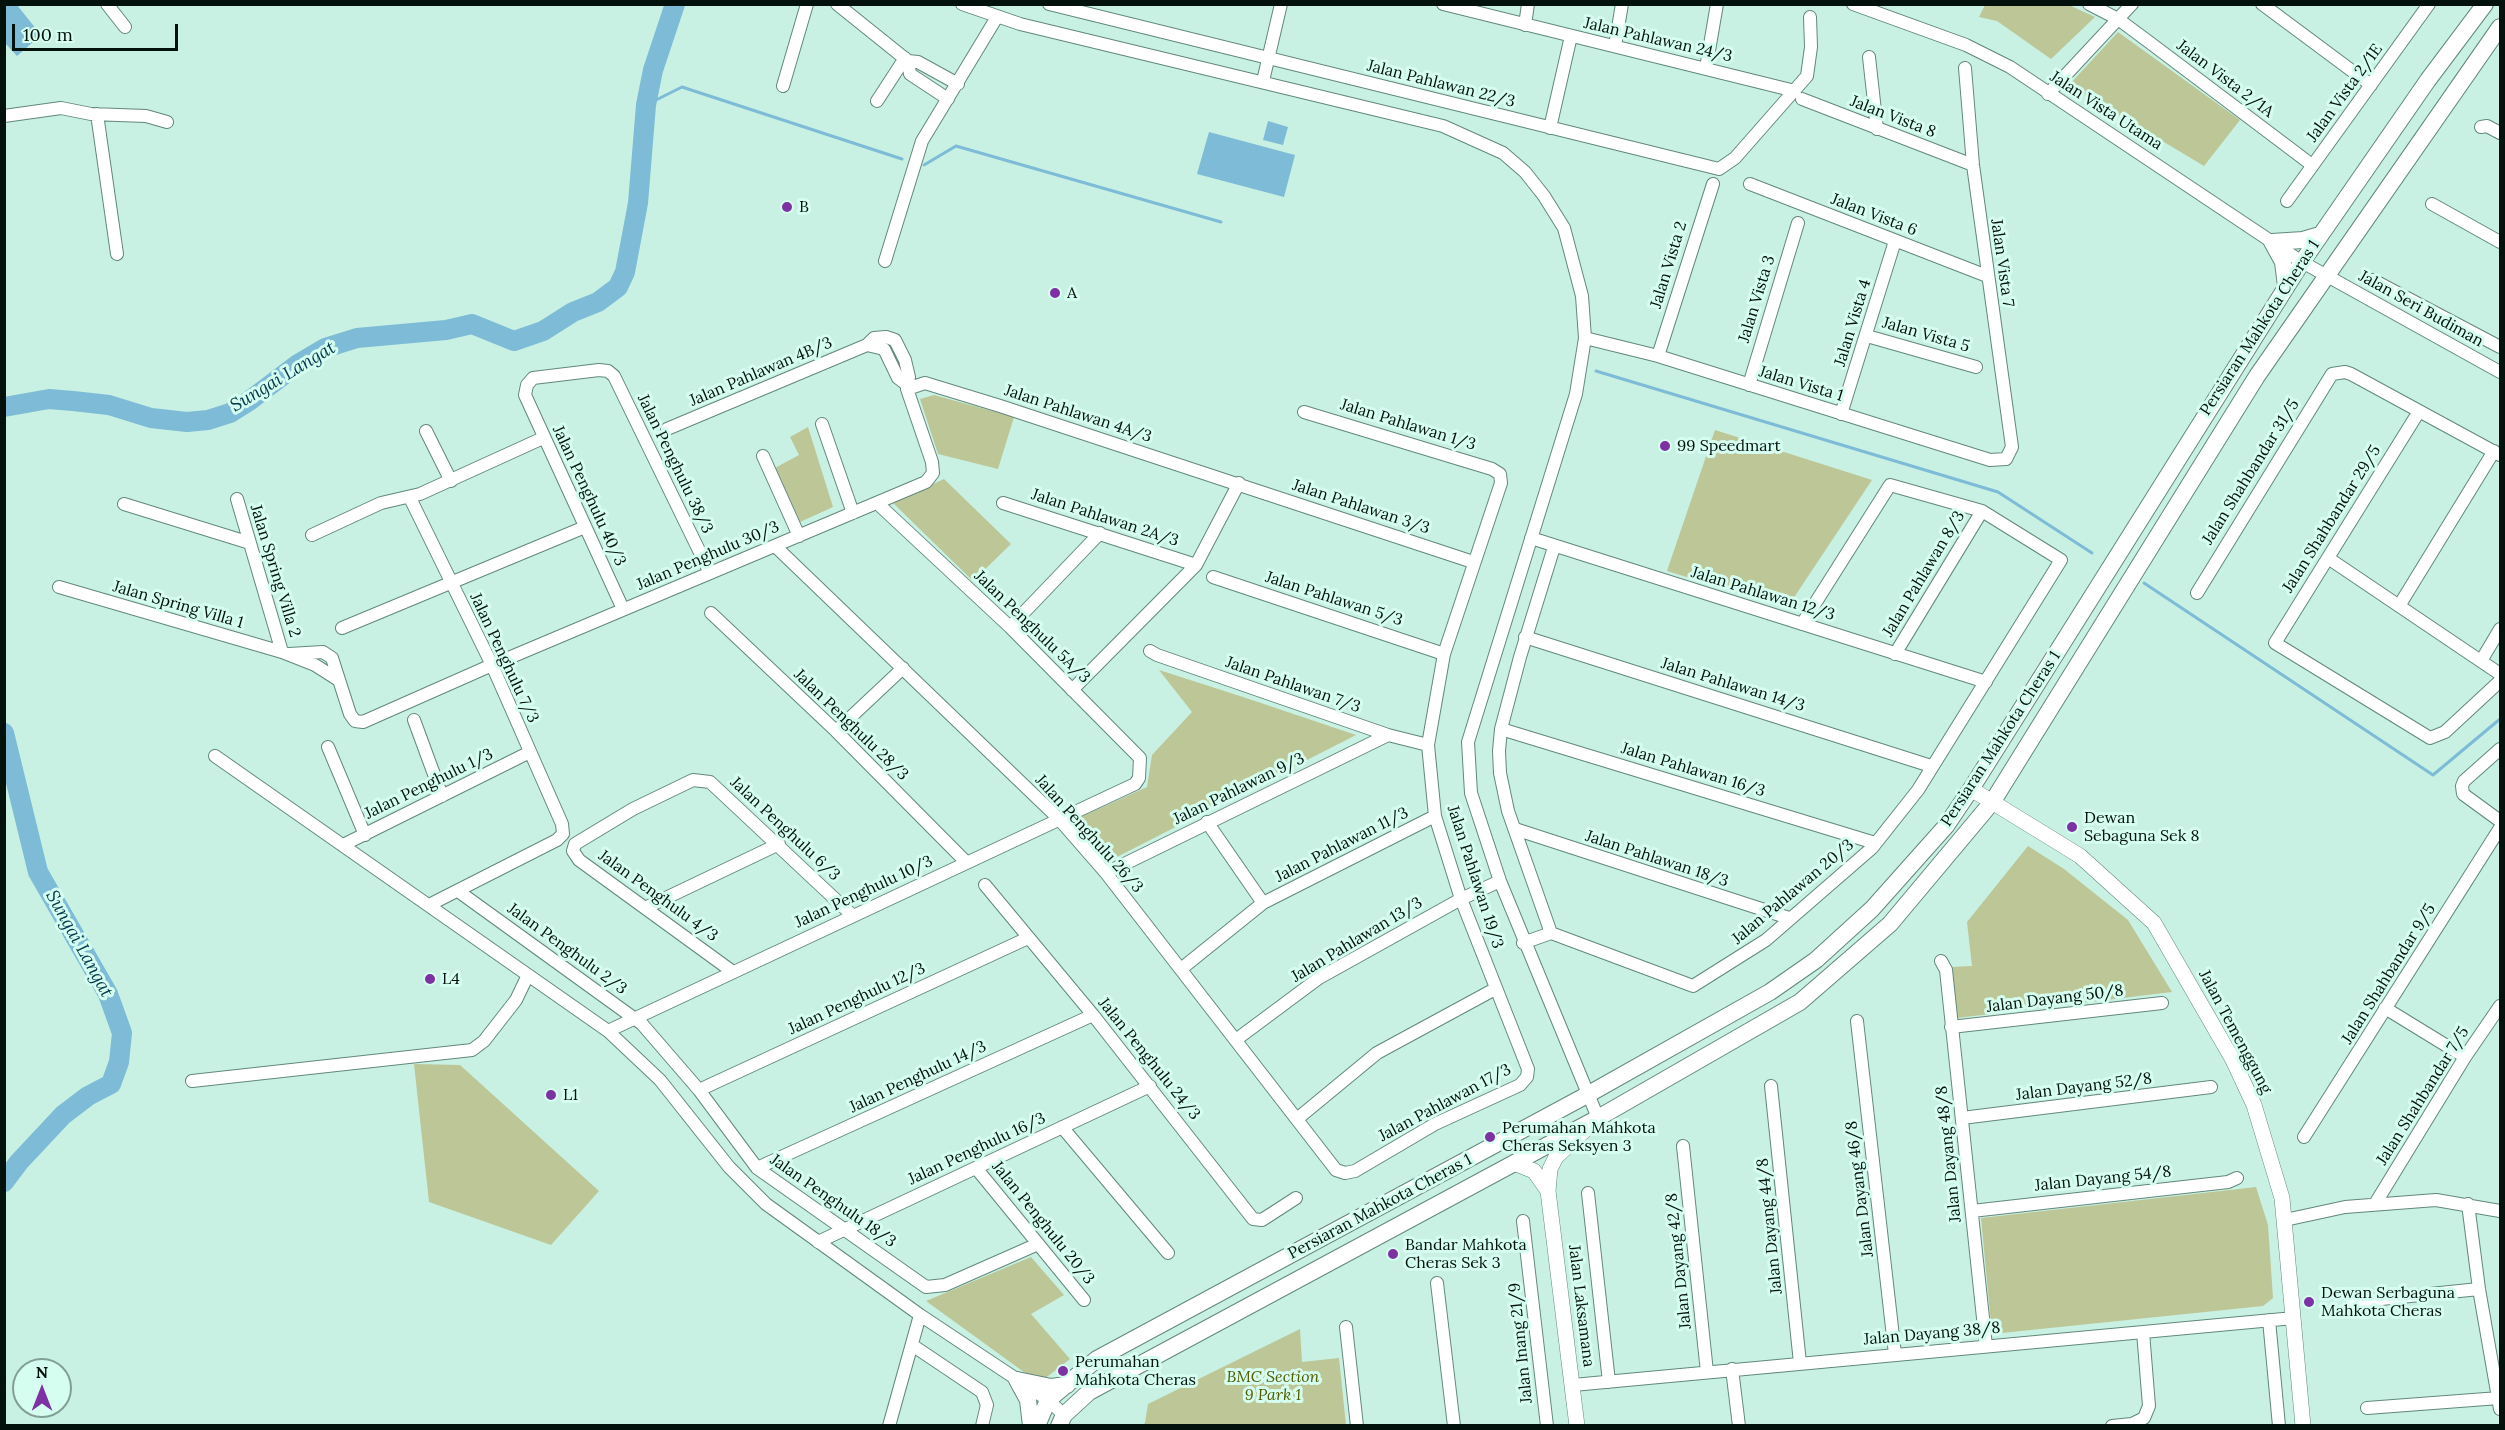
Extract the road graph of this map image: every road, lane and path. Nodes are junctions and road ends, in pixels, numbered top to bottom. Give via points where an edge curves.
1 (107, 4) edge
2 (807, 4) edge
3 (837, 4) edge
4 (962, 4) edge
5 (1049, 4) edge
6 (1281, 4) edge
7 (1443, 4) edge
8 (1528, 4) edge
9 (1622, 4) edge
10 (1717, 4) edge
11 (1853, 4) edge
12 (2089, 4) edge
13 (2132, 4) edge
14 (2262, 4) edge
15 (2429, 4) edge
16 (2485, 4) edge
17 (998, 17) junction
18 (1810, 17) dead end
19 (2118, 19) junction
20 (1525, 25) junction
21 (125, 27) dead end
22 (2500, 27) edge
23 (1571, 36) junction
24 (1615, 46) junction
25 (1869, 57) dead end
26 (1269, 58) junction
27 (906, 59) junction
28 (1706, 68) junction
29 (1965, 68) dead end
30 (1263, 81) junction
31 (958, 84) junction
32 (2371, 85) junction
33 (783, 86) dead end
34 (2048, 94) junction
35 (1798, 95) junction
36 (948, 99) junction
37 (877, 101) dead end
38 (97, 114) junction
39 (4, 116) edge
40 (167, 122) dead end
41 (2481, 127) dead end
42 (1550, 128) junction
43 (1877, 129) junction
44 (2500, 133) edge
45 (1973, 165) junction
46 (2313, 165) junction
47 (1713, 184) dead end
48 (1750, 184) dead end
49 (2287, 201) dead end
50 (2432, 204) dead end
51 (1798, 223) dead end
52 (2320, 236) junction
53 (1895, 241) junction
54 (2272, 242) junction
55 (2500, 242) edge
56 (117, 254) dead end
57 (885, 261) dead end
58 (2302, 262) junction
59 (2325, 275) junction
60 (1987, 276) junction
61 (2373, 280) dead end
62 (2286, 286) junction
63 (1867, 336) junction
64 (1585, 338) junction
65 (2500, 347) edge
66 (1658, 356) junction
67 (1976, 367) dead end
68 (608, 371) joint
69 (2500, 372) edge
70 (1749, 385) junction
71 (906, 386) junction
72 (1304, 412) dead end
73 (2418, 413) junction
74 (1841, 414) junction
75 (822, 424) dead end
76 (667, 429) dead end
77 (426, 431) dead end
78 (543, 438) junction
79 (2497, 453) edge
80 (763, 456) dead end
81 (2006, 459) joint
82 (1500, 474) joint
83 (451, 481) junction
84 (1239, 483) junction
85 (410, 498) junction
86 (237, 499) dead end
87 (878, 503) junction
88 (1003, 503) dead end
89 (124, 504) dead end
90 (1982, 511) junction
91 (853, 513) junction
92 (585, 527) junction
93 (1100, 533) junction
94 (312, 535) dead end
95 (799, 536) junction
96 (1531, 538) junction
97 (250, 543) junction
98 (775, 546) junction
99 (1554, 547) junction
100 (2328, 558) junction
101 (1473, 562) junction
102 (1196, 565) junction
103 (710, 573) junction
104 (1213, 577) dead end
105 (450, 583) junction
106 (59, 586) dead end
107 (2197, 593) dead end
108 (2399, 606) junction
109 (623, 609) junction
110 (711, 613) dead end
111 (1802, 624) junction
112 (1010, 627) junction
113 (342, 628) dead end
114 (2500, 629) edge
115 (1525, 637) junction
116 (1150, 651) dead end
117 (286, 653) junction
118 (1444, 654) junction
119 (1895, 654) junction
120 (2481, 661) junction
121 (492, 665) junction
122 (903, 668) junction
123 (2500, 674) edge
124 (2500, 681) edge
125 (1986, 682) junction
126 (1072, 690) junction
127 (414, 720) dead end
128 (355, 721) joint
129 (1501, 729) junction
130 (836, 731) junction
131 (1388, 735) junction
132 (1428, 745) junction
133 (328, 747) dead end
134 (2500, 749) edge
135 (530, 752) junction
136 (215, 756) dead end
137 (1931, 766) junction
138 (1135, 784) joint
139 (1971, 789) junction
140 (442, 796) junction
141 (1993, 801) junction
142 (1435, 816) junction
143 (1058, 819) junction
144 (2500, 821) edge
145 (1207, 822) junction
146 (2500, 828) edge
147 (1515, 829) junction
148 (365, 835) junction
149 (1875, 843) junction
150 (779, 844) junction
151 (343, 845) junction
152 (573, 851) joint
153 (966, 862) junction
154 (1106, 873) junction
155 (1500, 881) junction
156 (985, 885) dead end
157 (458, 891) junction
158 (1461, 899) junction
159 (1263, 903) junction
160 (429, 906) junction
161 (647, 907) junction
162 (850, 914) junction
163 (1789, 918) junction
164 (1551, 933) junction
165 (1028, 938) junction
166 (1523, 943) junction
167 (1941, 961) dead end
168 (729, 969) junction
169 (1181, 969) junction
170 (528, 975) junction
171 (1495, 989) junction
172 (2162, 1003) dead end
173 (2500, 1006) edge
174 (2385, 1008) junction
175 (1093, 1015) junction
176 (635, 1018) junction
177 (1857, 1022) dead end
178 (1951, 1027) junction
179 (608, 1031) junction
180 (656, 1038) joint
181 (1237, 1039) junction
182 (2465, 1058) junction
183 (1527, 1077) joint
184 (192, 1081) dead end
185 (1150, 1086) junction
186 (1771, 1086) dead end
187 (2211, 1087) dead end
188 (699, 1090) junction
189 (1587, 1095) junction
190 (1598, 1118) junction
191 (1962, 1118) junction
192 (1297, 1119) junction
193 (1062, 1127) junction
194 (2304, 1137) dead end
195 (1683, 1146) dead end
196 (1514, 1164) junction
197 (757, 1168) junction
198 (976, 1168) junction
199 (1345, 1173) joint
200 (2237, 1178) dead end
201 (1548, 1191) junction
202 (1588, 1193) dead end
203 (1296, 1198) dead end
204 (2375, 1204) junction
205 (2468, 1204) junction
206 (1972, 1211) junction
207 (2500, 1211) edge
208 (2285, 1220) junction
209 (1523, 1221) dead end
210 (843, 1230) junction
211 (818, 1242) junction
212 (1038, 1244) junction
213 (1168, 1252) dead end
214 (1437, 1283) dead end
215 (2479, 1289) junction
216 (1084, 1300) dead end
217 (2352, 1302) dead end
218 (920, 1315) junction
219 (2294, 1318) junction
220 (2269, 1320) junction
221 (1346, 1327) dead end
222 (2143, 1332) junction
223 (912, 1345) junction
224 (1986, 1346) junction
225 (1895, 1354) junction
226 (1800, 1363) junction
227 (1732, 1369) junction
228 (1707, 1372) junction
229 (1017, 1380) junction
230 (1609, 1382) junction
231 (1067, 1384) junction
232 (1573, 1385) junction
233 (1048, 1400) junction
234 (2500, 1404) edge
235 (2367, 1408) dead end
236 (1061, 1420) edge
237 (889, 1425) edge
238 (982, 1425) edge
239 (1031, 1425) edge
240 (1037, 1425) edge
241 (1357, 1425) edge
242 (1454, 1425) edge
243 (1547, 1425) edge
244 (1577, 1425) edge
245 (1739, 1425) edge
246 (2112, 1425) edge
247 (2279, 1425) edge
248 (2303, 1425) edge

1 - 21 street
2 - 33 street
3 - 27 street
4 - 17 street
5 - 26 street, Jalan Pahlawan 22/3
6 - 26 street
7 - 20 street, Jalan Pahlawan 24/3
8 - 20 street
9 - 24 street
10 - 28 street
11 - 34 street, Jalan Vista Utama via 1966,45 2010,67
12 - 19 street, Jalan Vista 2/1A
13 - 19 street
14 - 32 street
15 - 32 street, Jalan Vista 2/1E
16 - 52 main road, Persiaran Mahkota Cheras 1
17 - 30 street
17 - 31 street
18 - 35 street via 1807,76
19 - 34 street
19 - 46 street, Jalan Vista 2/1A
20 - 23 street, Jalan Pahlawan 24/3
22 - 59 main road, Persiaran Mahkota Cheras 1
23 - 24 street, Jalan Pahlawan 24/3
23 - 42 street
24 - 28 street, Jalan Pahlawan 24/3
25 - 43 street
26 - 30 street
26 - 42 street, Jalan Pahlawan 22/3
27 - 31 street
27 - 36 street via 910,74
27 - 37 street
28 - 35 street, Jalan Pahlawan 24/3
29 - 45 street, Jalan Vista 7
30 - 64 street via 1443,126 1503,153 1525,172 1564,228 1582,296
31 - 36 street
32 - 46 street, Jalan Vista 2/1E
34 - 54 street, Jalan Vista Utama
35 - 42 street, Jalan Pahlawan 22/3 via 1719,169
35 - 43 street, Jalan Vista 8
36 - 57 street via 915,156
38 - 39 street via 61,108
38 - 40 street via 146,116
38 - 56 street
41 - 44 street
43 - 45 street, Jalan Vista 8
45 - 60 street, Jalan Vista 7
46 - 49 street, Jalan Vista 2/1E
47 - 66 street, Jalan Vista 2
48 - 53 street, Jalan Vista 6
50 - 55 street
51 - 70 street, Jalan Vista 3
52 - 54 main road
52 - 58 main road, Persiaran Mahkota Cheras 1
53 - 60 street, Jalan Vista 6
53 - 63 street, Jalan Vista 4
54 - 58 street, Jalan Vista Utama
54 - 62 main road via 2283,262
58 - 59 street, Jalan Vista Utama
58 - 62 main road, Persiaran Mahkota Cheras 1
59 - 69 street, Jalan Seri Budiman
59 - 141 main road, Persiaran Mahkota Cheras 1 via 2257,376
60 - 81 street, Jalan Vista 7 via 2012,447
61 - 65 street
62 - 139 main road, Persiaran Mahkota Cheras 1
63 - 67 street, Jalan Vista 5
63 - 74 street, Jalan Vista 4
64 - 66 street, Jalan Vista 1
64 - 96 street via 1576,394
66 - 70 street, Jalan Vista 1
68 - 78 street, Jalan Penghulu 40/3 via 532,378 525,395
68 - 103 street, Jalan Penghulu 38/3 via 614,376
70 - 74 street, Jalan Vista 1
71 - 76 street, Jalan Pahlawan 4B/3 via 884,349 867,345
71 - 84 street, Jalan Pahlawan 4A/3 via 925,383
71 - 87 street, Jalan Penghulu 30/3 via 933,474 926,482
72 - 82 street, Jalan Pahlawan 1/3 via 1492,468
73 - 79 street
73 - 100 street, Jalan Shahbandar 29/5
73 - 107 street, Jalan Shahbandar 31/5 via 2350,374 2337,372 2328,378
74 - 81 street, Jalan Vista 1 via 1990,460
75 - 91 street
77 - 83 street
78 - 83 street
78 - 92 street, Jalan Penghulu 40/3
79 - 108 street
80 - 95 street
82 - 101 street, Jalan Pahlawan 19/3 via 1501,483
83 - 85 street
84 - 101 street, Jalan Pahlawan 3/3
84 - 102 street
85 - 94 street via 381,503
85 - 105 street, Jalan Penghulu 7/3
86 - 97 street, Jalan Spring Villa 2
87 - 91 street, Jalan Penghulu 30/3
87 - 112 street, Jalan Penghulu 5A/3
88 - 93 street, Jalan Pahlawan 2A/3
89 - 97 street
90 - 111 street via 1890,485
90 - 119 street, Jalan Pahlawan 8/3
90 - 125 street, Jalan Pahlawan 20/3 via 2061,560
91 - 95 street, Jalan Penghulu 30/3
92 - 105 street
92 - 109 street, Jalan Penghulu 40/3
93 - 102 street, Jalan Pahlawan 2A/3
93 - 112 street
95 - 98 street, Jalan Penghulu 30/3
96 - 99 street, Jalan Pahlawan 12/3
96 - 155 street via 1468,742 1471,793
97 - 117 street, Jalan Spring Villa 2
98 - 103 street, Jalan Penghulu 30/3
98 - 122 street, Jalan Penghulu 26/3
99 - 111 street, Jalan Pahlawan 12/3
99 - 115 street
100 - 108 street
100 - 124 street, Jalan Shahbandar 29/5 via 2275,643 2430,738 2445,732
101 - 118 street, Jalan Pahlawan 19/3
102 - 126 street
103 - 109 street, Jalan Penghulu 30/3
104 - 118 street, Jalan Pahlawan 5/3
105 - 113 street
105 - 121 street, Jalan Penghulu 7/3
106 - 117 street, Jalan Spring Villa 1
108 - 120 street
109 - 121 street, Jalan Penghulu 30/3
110 - 130 street, Jalan Penghulu 28/3
111 - 119 street, Jalan Pahlawan 12/3
112 - 126 street, Jalan Penghulu 5A/3
114 - 120 street
115 - 129 street
115 - 137 street, Jalan Pahlawan 14/3
116 - 131 street, Jalan Pahlawan 7/3
117 - 128 street, Jalan Spring Villa 1 via 323,652 332,658
118 - 132 street, Jalan Pahlawan 19/3
119 - 125 street, Jalan Pahlawan 12/3
120 - 123 street
121 - 128 street, Jalan Penghulu 30/3 via 363,722
121 - 135 street, Jalan Penghulu 7/3
122 - 130 street
122 - 143 street, Jalan Penghulu 26/3
125 - 137 street, Jalan Pahlawan 20/3
126 - 138 street, Jalan Penghulu 5A/3 via 1140,758
127 - 140 street
129 - 147 street via 1500,773
129 - 149 street, Jalan Pahlawan 16/3
130 - 153 street, Jalan Penghulu 28/3
131 - 132 street, Jalan Pahlawan 7/3
131 - 145 street, Jalan Pahlawan 9/3
132 - 142 street, Jalan Pahlawan 19/3
133 - 148 street
134 - 144 street via 2462,786 2463,794
135 - 140 street, Jalan Penghulu 1/3
135 - 157 street, Jalan Penghulu 7/3 via 563,834
136 - 151 street
137 - 149 street, Jalan Pahlawan 20/3 via 1918,790
138 - 143 street, Jalan Penghulu 10/3
139 - 141 street, Jalan Temenggung
139 - 189 main road, Persiaran Mahkota Cheras 1 via 1946,826 1872,909 1816,960 1770,992
140 - 148 street, Jalan Penghulu 1/3
141 - 190 main road, Persiaran Mahkota Cheras 1 via 1890,924 1800,1002
141 - 208 street, Jalan Temenggung via 2080,856 2154,923 2233,1060 2254,1105
142 - 158 street, Jalan Pahlawan 19/3
142 - 159 street, Jalan Pahlawan 11/3
143 - 153 street, Jalan Penghulu 10/3
143 - 154 street, Jalan Penghulu 26/3
145 - 154 street, Jalan Pahlawan 9/3
145 - 159 street
146 - 174 street, Jalan Shahbandar 9/5
147 - 163 street, Jalan Pahlawan 18/3
147 - 164 street
148 - 151 street, Jalan Penghulu 1/3
149 - 163 street, Jalan Pahlawan 20/3
150 - 152 street, Jalan Penghulu 6/3 via 710,782 693,780 580,839
150 - 161 street
150 - 162 street, Jalan Penghulu 6/3
151 - 160 street
152 - 161 street, Jalan Penghulu 4/3 via 579,860
153 - 162 street, Jalan Penghulu 10/3
154 - 169 street, Jalan Penghulu 26/3
155 - 158 street, Jalan Pahlawan 13/3
155 - 166 street
156 - 165 street, Jalan Penghulu 24/3
157 - 160 street
157 - 176 street, Jalan Penghulu 2/3
158 - 171 street, Jalan Pahlawan 19/3
158 - 181 street, Jalan Pahlawan 13/3 via 1319,978
159 - 169 street, Jalan Pahlawan 11/3
160 - 170 street
161 - 168 street, Jalan Penghulu 4/3
162 - 168 street, Jalan Penghulu 10/3
163 - 164 street, Jalan Pahlawan 20/3 via 1766,940 1694,986
164 - 166 street
165 - 175 street, Jalan Penghulu 24/3
165 - 188 street, Jalan Penghulu 12/3
166 - 189 street
167 - 178 street, Jalan Dayang 48/8 via 1946,970
168 - 176 street, Jalan Penghulu 10/3
169 - 181 street, Jalan Penghulu 26/3
170 - 179 street
170 - 184 street via 516,1000 484,1041 472,1050
171 - 183 street, Jalan Pahlawan 19/3 via 1528,1069
171 - 192 street via 1377,1053
172 - 178 street, Jalan Dayang 50/8
173 - 182 street, Jalan Shahbandar 7/5
174 - 182 street
174 - 194 street, Jalan Shahbandar 9/5
175 - 185 street, Jalan Penghulu 24/3
175 - 197 street, Jalan Penghulu 14/3
176 - 179 street, Jalan Penghulu 10/3
176 - 180 street, Jalan Penghulu 2/3
177 - 225 street, Jalan Dayang 46/8
178 - 191 street, Jalan Dayang 48/8
179 - 211 street via 660,1080 729,1167 766,1204
180 - 188 street, Jalan Penghulu 18/3
181 - 192 street, Jalan Penghulu 26/3
182 - 204 street, Jalan Shahbandar 7/5
183 - 199 street, Jalan Pahlawan 17/3 via 1520,1085 1435,1124
185 - 193 street, Jalan Penghulu 16/3
185 - 203 street, Jalan Penghulu 24/3 via 1253,1219 1262,1220
186 - 226 street, Jalan Dayang 44/8
187 - 191 street, Jalan Dayang 52/8
188 - 197 street, Jalan Penghulu 18/3
189 - 190 street
189 - 231 main road, Persiaran Mahkota Cheras 1 via 1097,1359
190 - 196 main road, Persiaran Mahkota Cheras 1
190 - 201 street, Jalan Laksamana via 1556,1157 1550,1169
191 - 206 street, Jalan Dayang 48/8
192 - 199 street, Jalan Penghulu 26/3 via 1336,1170
193 - 198 street, Jalan Penghulu 16/3
193 - 213 street
195 - 228 street, Jalan Dayang 42/8
196 - 201 street via 1534,1172
196 - 236 main road, Persiaran Mahkota Cheras 1 via 1089,1392
197 - 210 street, Jalan Penghulu 18/3
198 - 210 street, Jalan Penghulu 16/3
198 - 212 street, Jalan Penghulu 20/3
200 - 206 street, Jalan Dayang 54/8
201 - 232 street, Jalan Laksamana
202 - 230 street
204 - 205 street via 2436,1200
204 - 208 street
205 - 207 street
205 - 215 street
206 - 224 street, Jalan Dayang 48/8
208 - 219 street, Jalan Temenggung
209 - 243 street, Jalan Inang 21/9
210 - 211 street, Jalan Penghulu 16/3
210 - 212 street, Jalan Penghulu 18/3 via 926,1287 945,1285
211 - 218 street
212 - 216 street, Jalan Penghulu 20/3
214 - 242 street
215 - 217 street
215 - 234 street
218 - 223 street
218 - 229 street
219 - 220 street, Jalan Dayang 38/8
219 - 248 street, Jalan Temenggung
220 - 222 street, Jalan Dayang 38/8
220 - 247 street
221 - 241 street
222 - 224 street, Jalan Dayang 38/8
222 - 246 street via 2149,1406 2144,1418 2132,1424
223 - 237 street
223 - 238 street via 980,1389 987,1405
224 - 225 street, Jalan Dayang 38/8
225 - 226 street, Jalan Dayang 38/8
226 - 227 street, Jalan Dayang 38/8
227 - 228 street, Jalan Dayang 38/8
227 - 245 street
228 - 230 street, Jalan Dayang 38/8
229 - 231 main road via 1051,1387
229 - 233 street
229 - 239 main road via 1028,1400
230 - 232 street, Jalan Dayang 38/8
231 - 233 main road, Persiaran Mahkota Cheras 1
232 - 244 street, Jalan Laksamana
233 - 236 street
233 - 240 main road, Persiaran Mahkota Cheras 1
234 - 235 street

